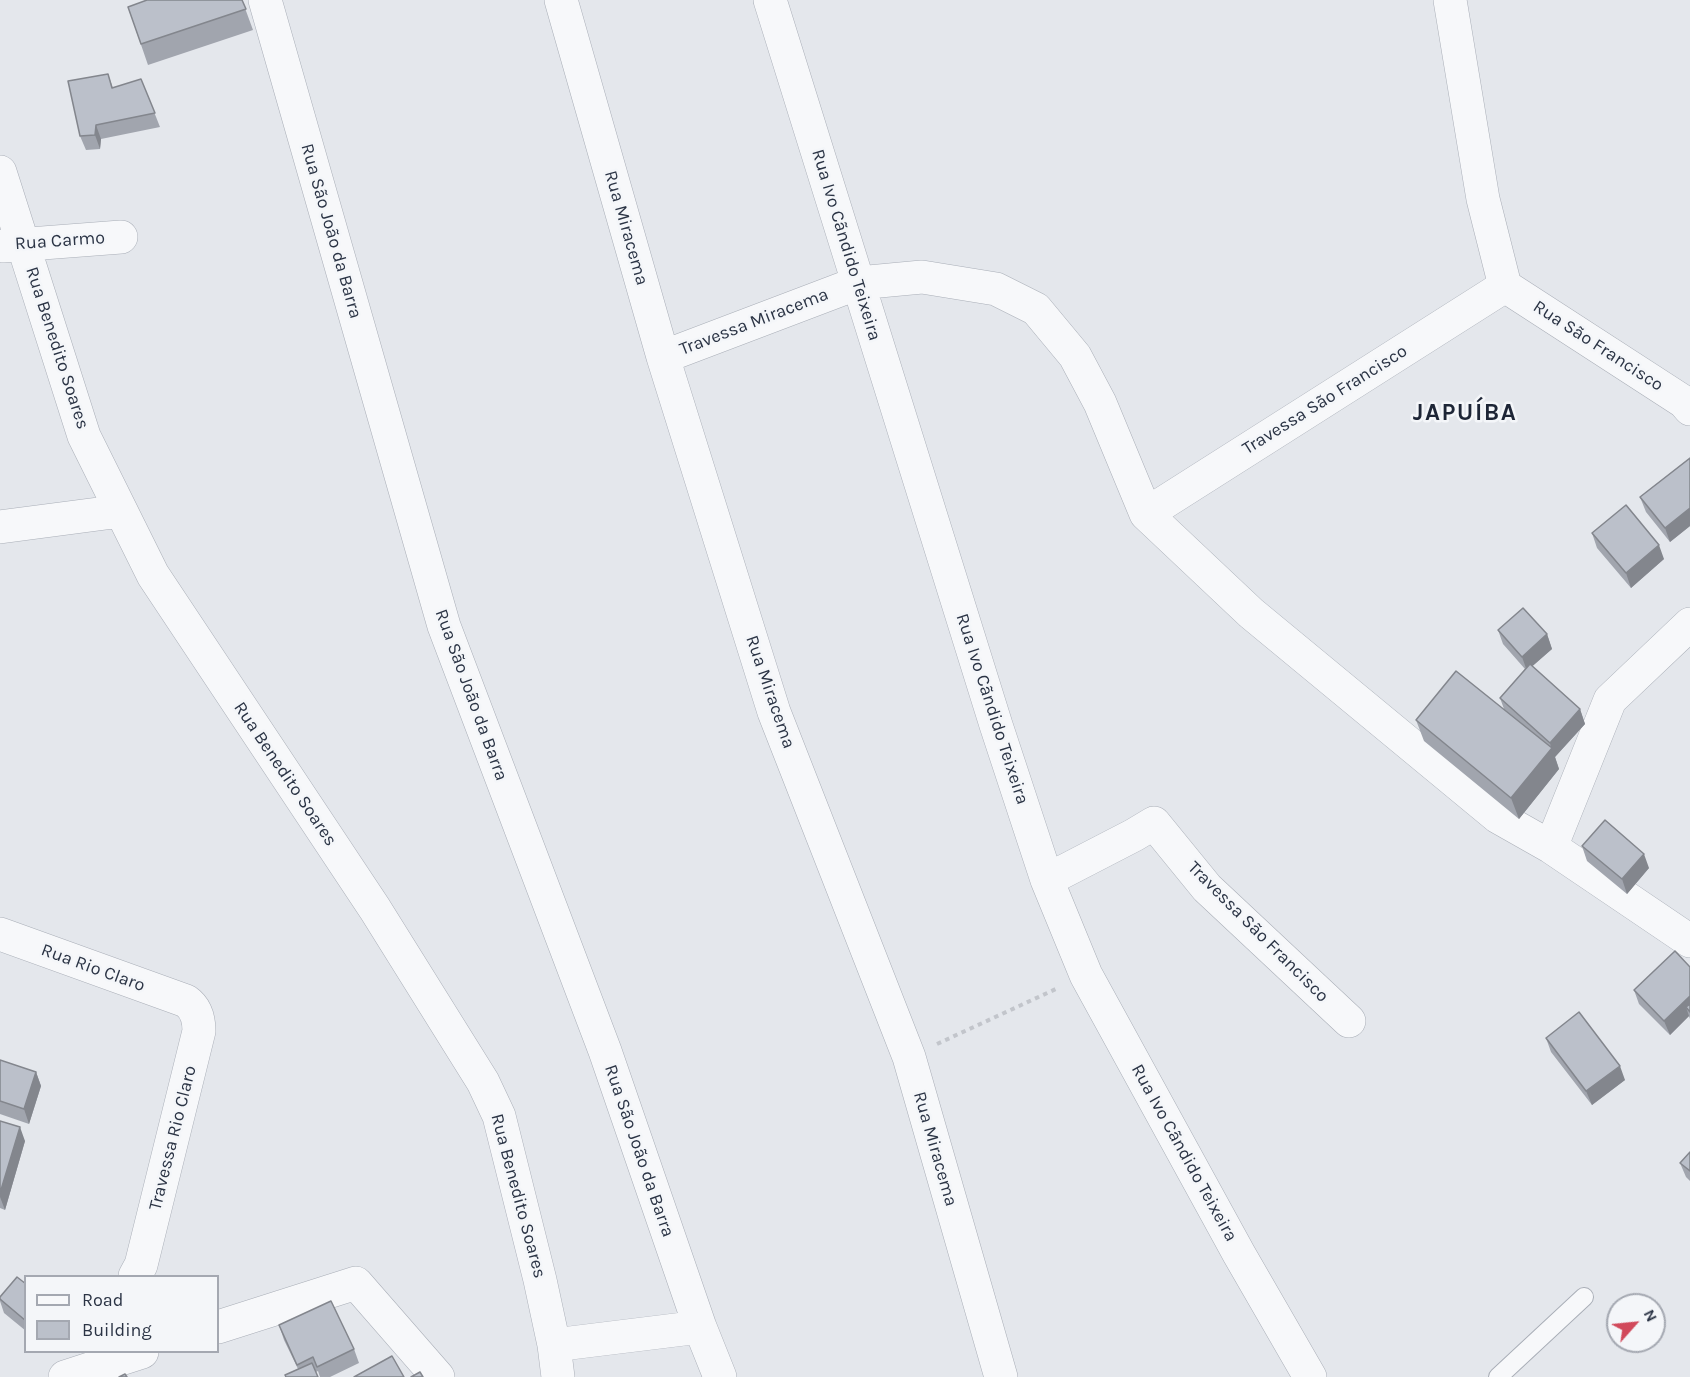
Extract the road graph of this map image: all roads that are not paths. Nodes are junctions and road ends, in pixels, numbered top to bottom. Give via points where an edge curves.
1 (265, 0) edge
2 (561, 0) edge
3 (770, 0) edge
4 (1450, 0) edge
5 (0, 172) edge
6 (121, 237) dead end
7 (12, 245) edge
8 (858, 283) junction
9 (1505, 286) junction
10 (663, 357) junction
11 (1690, 409) edge
12 (121, 511) junction
13 (1146, 514) junction
14 (0, 526) edge
15 (1690, 624) edge
16 (1551, 847) junction
17 (1047, 880) junction
18 (0, 934) edge
19 (1690, 941) edge
20 (186, 1001) joint
21 (1349, 1021) dead end
22 (136, 1275) edge
23 (1584, 1297) dead end
24 (699, 1327) junction
25 (219, 1328) edge
26 (554, 1345) junction
27 (138, 1353) edge
28 (84, 1366) edge
29 (438, 1377) edge
30 (558, 1377) edge
31 (720, 1377) edge
32 (1001, 1377) edge
33 (1310, 1377) edge
34 (1498, 1377) edge

1 - 24 street, Rua São João da Barra via 444,626 605,1051
2 - 10 street, Rua Miracema
3 - 8 street, Rua Ivo Cãndido Teixeira
4 - 9 street via 1483,199
5 - 7 street, Rua Benedito Soares
6 - 7 street, Rua Carmo
7 - 12 street, Rua Benedito Soares via 84,436
8 - 10 street, Travessa Miracema
8 - 13 street, Travessa Miracema via 922,277 996,289 1036,309 1075,356 1100,403
8 - 17 street, Rua Ivo Cãndido Teixeira
9 - 11 street, Rua São Francisco
9 - 13 street, Travessa São Francisco
10 - 32 street, Rua Miracema via 774,712 909,1058
12 - 14 street
12 - 26 street, Rua Benedito Soares via 153,575 375,909 483,1082 499,1116
13 - 16 street via 1251,613 1489,810
15 - 16 street via 1610,700
16 - 19 street
17 - 21 street, Travessa São Francisco via 1154,823 1207,888
17 - 33 street, Rua Ivo Cãndido Teixeira via 1086,975
18 - 20 street, Rua Rio Claro
20 - 22 street, Travessa Rio Claro via 195,1010 199,1031
23 - 34 lane
24 - 26 street
24 - 31 street, Rua São João da Barra
25 - 29 street via 356,1283
26 - 30 street, Rua Benedito Soares
27 - 28 street

